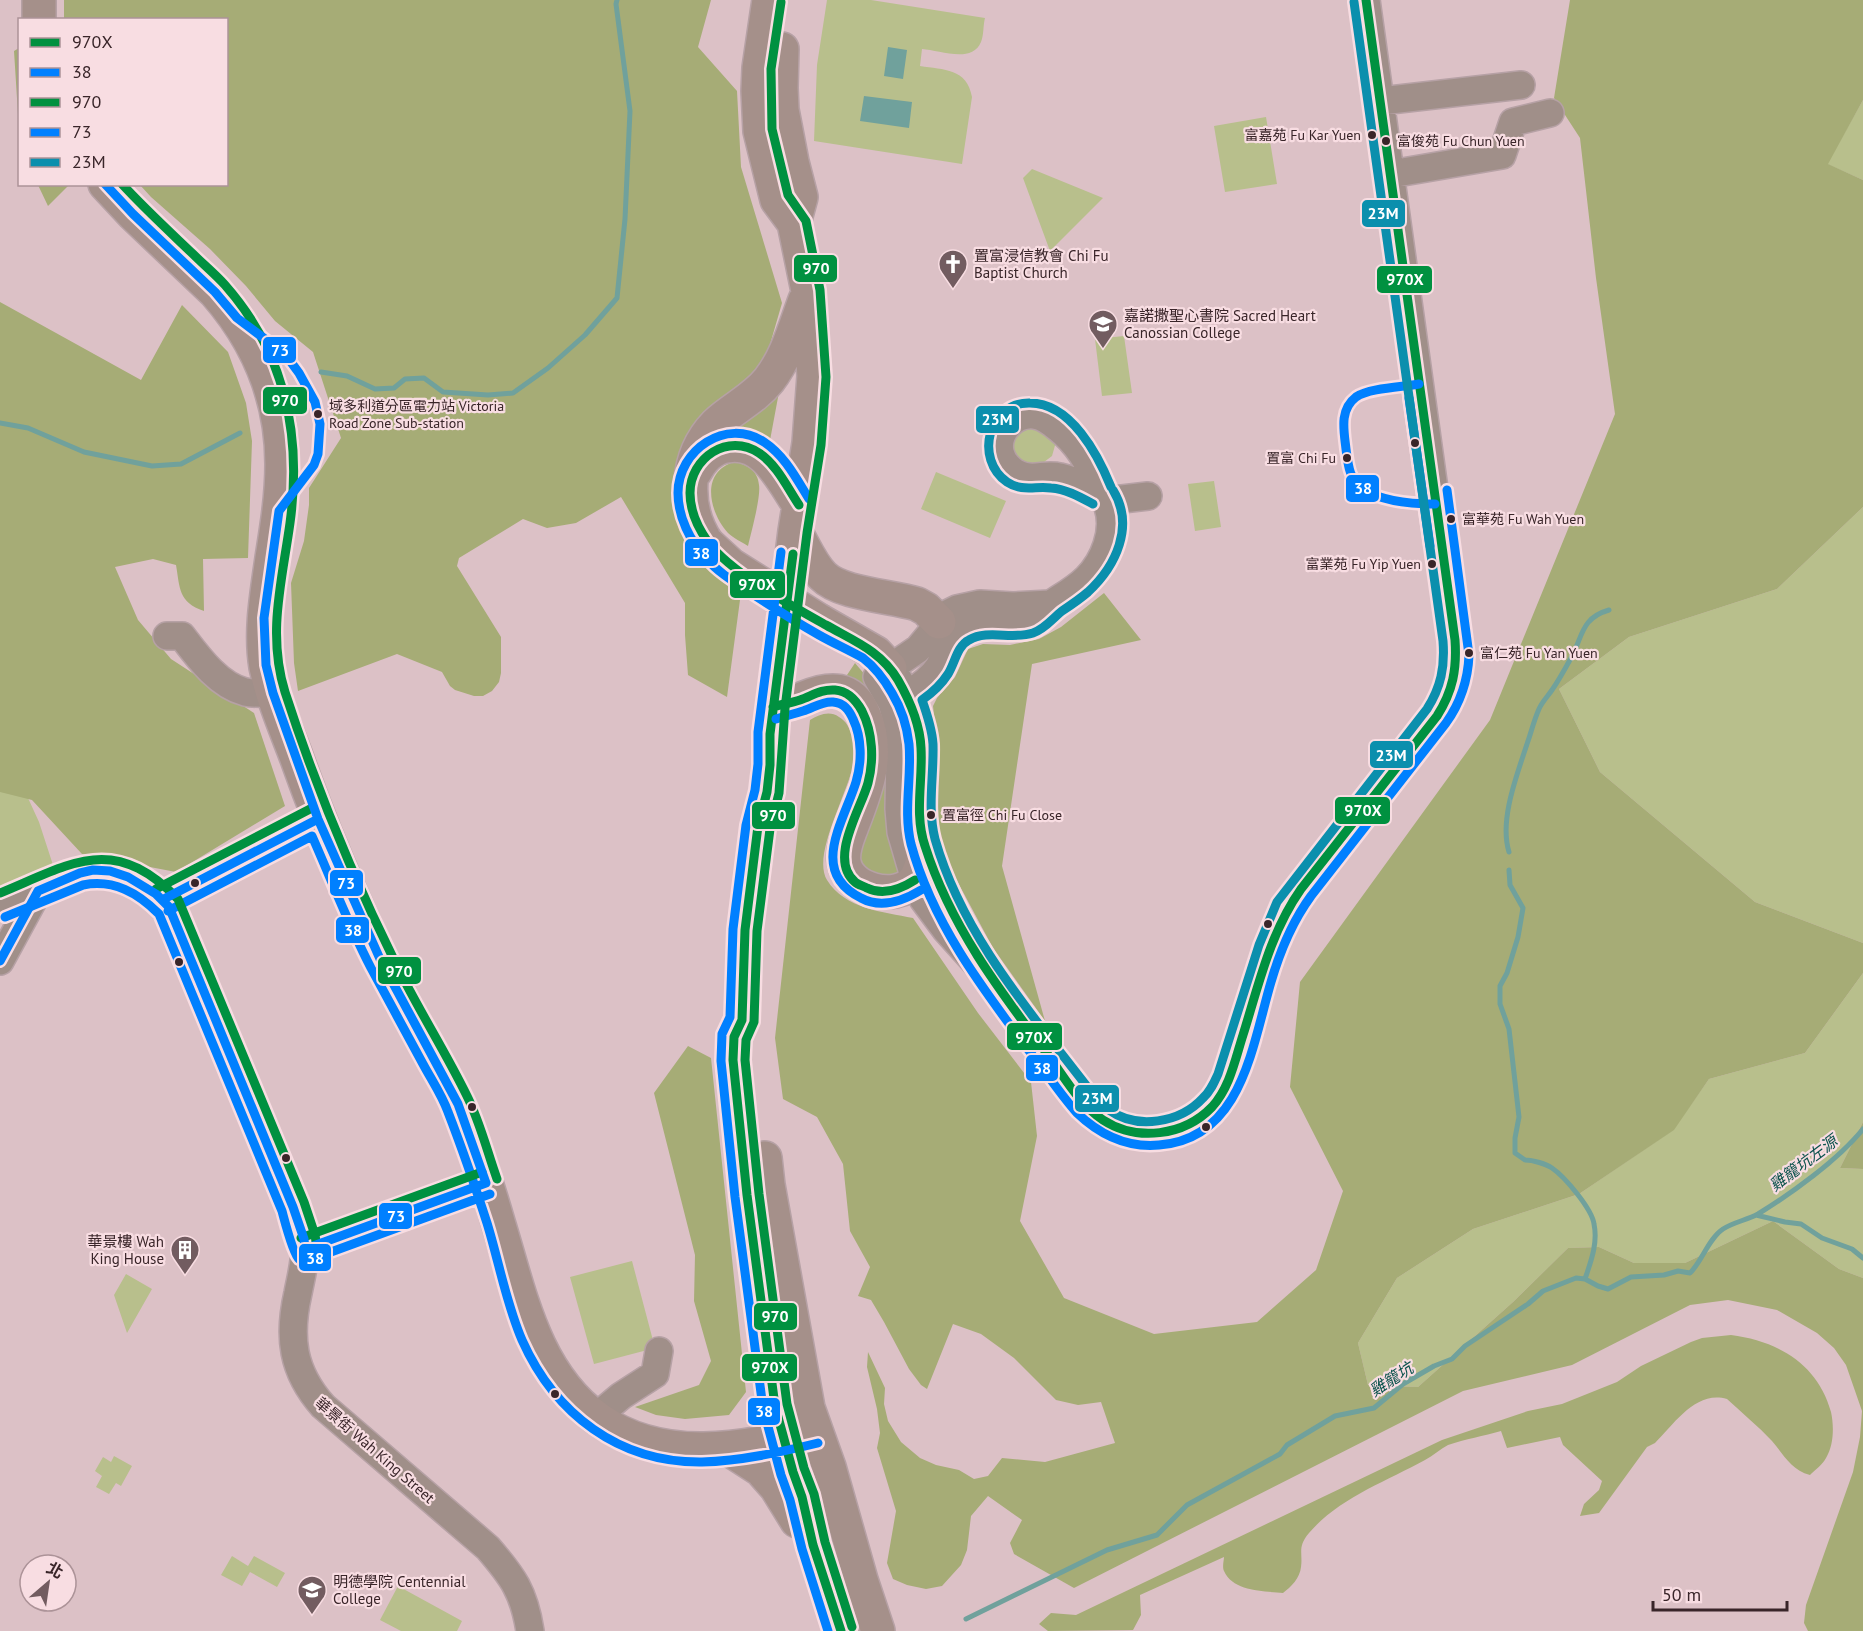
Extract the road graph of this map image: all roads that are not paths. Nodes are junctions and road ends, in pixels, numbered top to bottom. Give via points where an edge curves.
1 (39, 0) edge
2 (769, 0) edge
3 (790, 0) edge
4 (1366, 0) edge
5 (39, 18) edge
6 (1381, 101) junction
7 (1550, 113) dead end
8 (1513, 122) junction
9 (1391, 174) junction
10 (107, 186) edge
11 (794, 223) junction
12 (808, 291) junction
13 (1054, 424) junction
14 (1046, 474) junction
15 (691, 482) junction
16 (1148, 496) dead end
17 (1104, 498) junction
18 (797, 518) junction
19 (943, 634) junction
20 (167, 636) dead end
21 (892, 686) junction
22 (273, 693) junction
23 (773, 707) junction
24 (318, 819) junction
25 (920, 866) junction
26 (38, 891) junction
27 (162, 900) junction
28 (0, 906) edge
29 (0, 961) edge
30 (486, 1183) junction
31 (305, 1249) junction
32 (659, 1352) dead end
33 (596, 1417) junction
34 (800, 1435) junction
35 (727, 1448) junction
36 (813, 1545) junction
37 (877, 1628) edge
38 (530, 1631) edge
39 (841, 1631) edge

1 - 5 main road
2 - 11 main road via 759,68 760,131 777,200
3 - 11 main road via 782,43 781,88 785,130 801,197
4 - 6 street
6 - 8 street via 1510,87
6 - 9 street
7 - 8 street
8 - 9 street via 1502,155
9 - 25 street via 1455,640 1455,680 1446,702 1288,908 1270,949 1229,1079 1209,1110 1187,1125 1163,1133 1140,1134 1101,1119 928,907
10 - 22 main road via 237,318 268,380 279,424 282,466 264,618 265,659
11 - 12 main road
12 - 15 main road via 786,352 774,373 757,393 709,433 696,454
12 - 18 main road via 814,376
13 - 14 street via 1060,433 1061,455
13 - 14 street via 1035,415 1016,418 1008,424 999,442 1004,462 1018,475
13 - 17 street via 1079,450
14 - 17 street via 1066,478
15 - 18 main road via 700,463 713,451 742,445 768,461
15 - 21 main road, bridge via 693,512 708,543 731,565 876,653
16 - 17 street
17 - 19 street via 1110,520 1104,551 1088,577 1073,590 1051,604 980,604 957,609 947,614
18 - 19 main road via 818,571 831,583 917,604 926,609
18 - 23 main road
19 - 21 street via 918,649
20 - 22 street via 182,636 223,682 247,692
21 - 25 street via 900,749 901,832
22 - 24 main road
23 - 25 main road via 831,690 854,698 867,723 872,760 868,783 844,849 844,865 858,884 877,891 898,890
23 - 34 main road via 767,792 758,826 745,930 742,1020 734,1037 733,1060 745,1184 775,1406
24 - 27 street
24 - 30 main road via 380,959 458,1104
26 - 27 street, 華景街 Wah King Street via 80,873 110,871 144,885
26 - 28 street, 華景街 Wah King Street
26 - 29 street
27 - 31 street, 華景街 Wah King Street via 169,907 293,1208
30 - 31 street
30 - 33 main road via 533,1335 554,1374
31 - 38 street, 華景街 Wah King Street via 293,1319 293,1344 308,1387 323,1406 488,1548 511,1575 526,1608
32 - 33 street via 655,1374
33 - 35 main road via 617,1431 658,1446
34 - 35 main road
34 - 36 main road via 802,1497
34 - 37 main road via 829,1467
35 - 36 main road via 761,1470
36 - 39 main road

